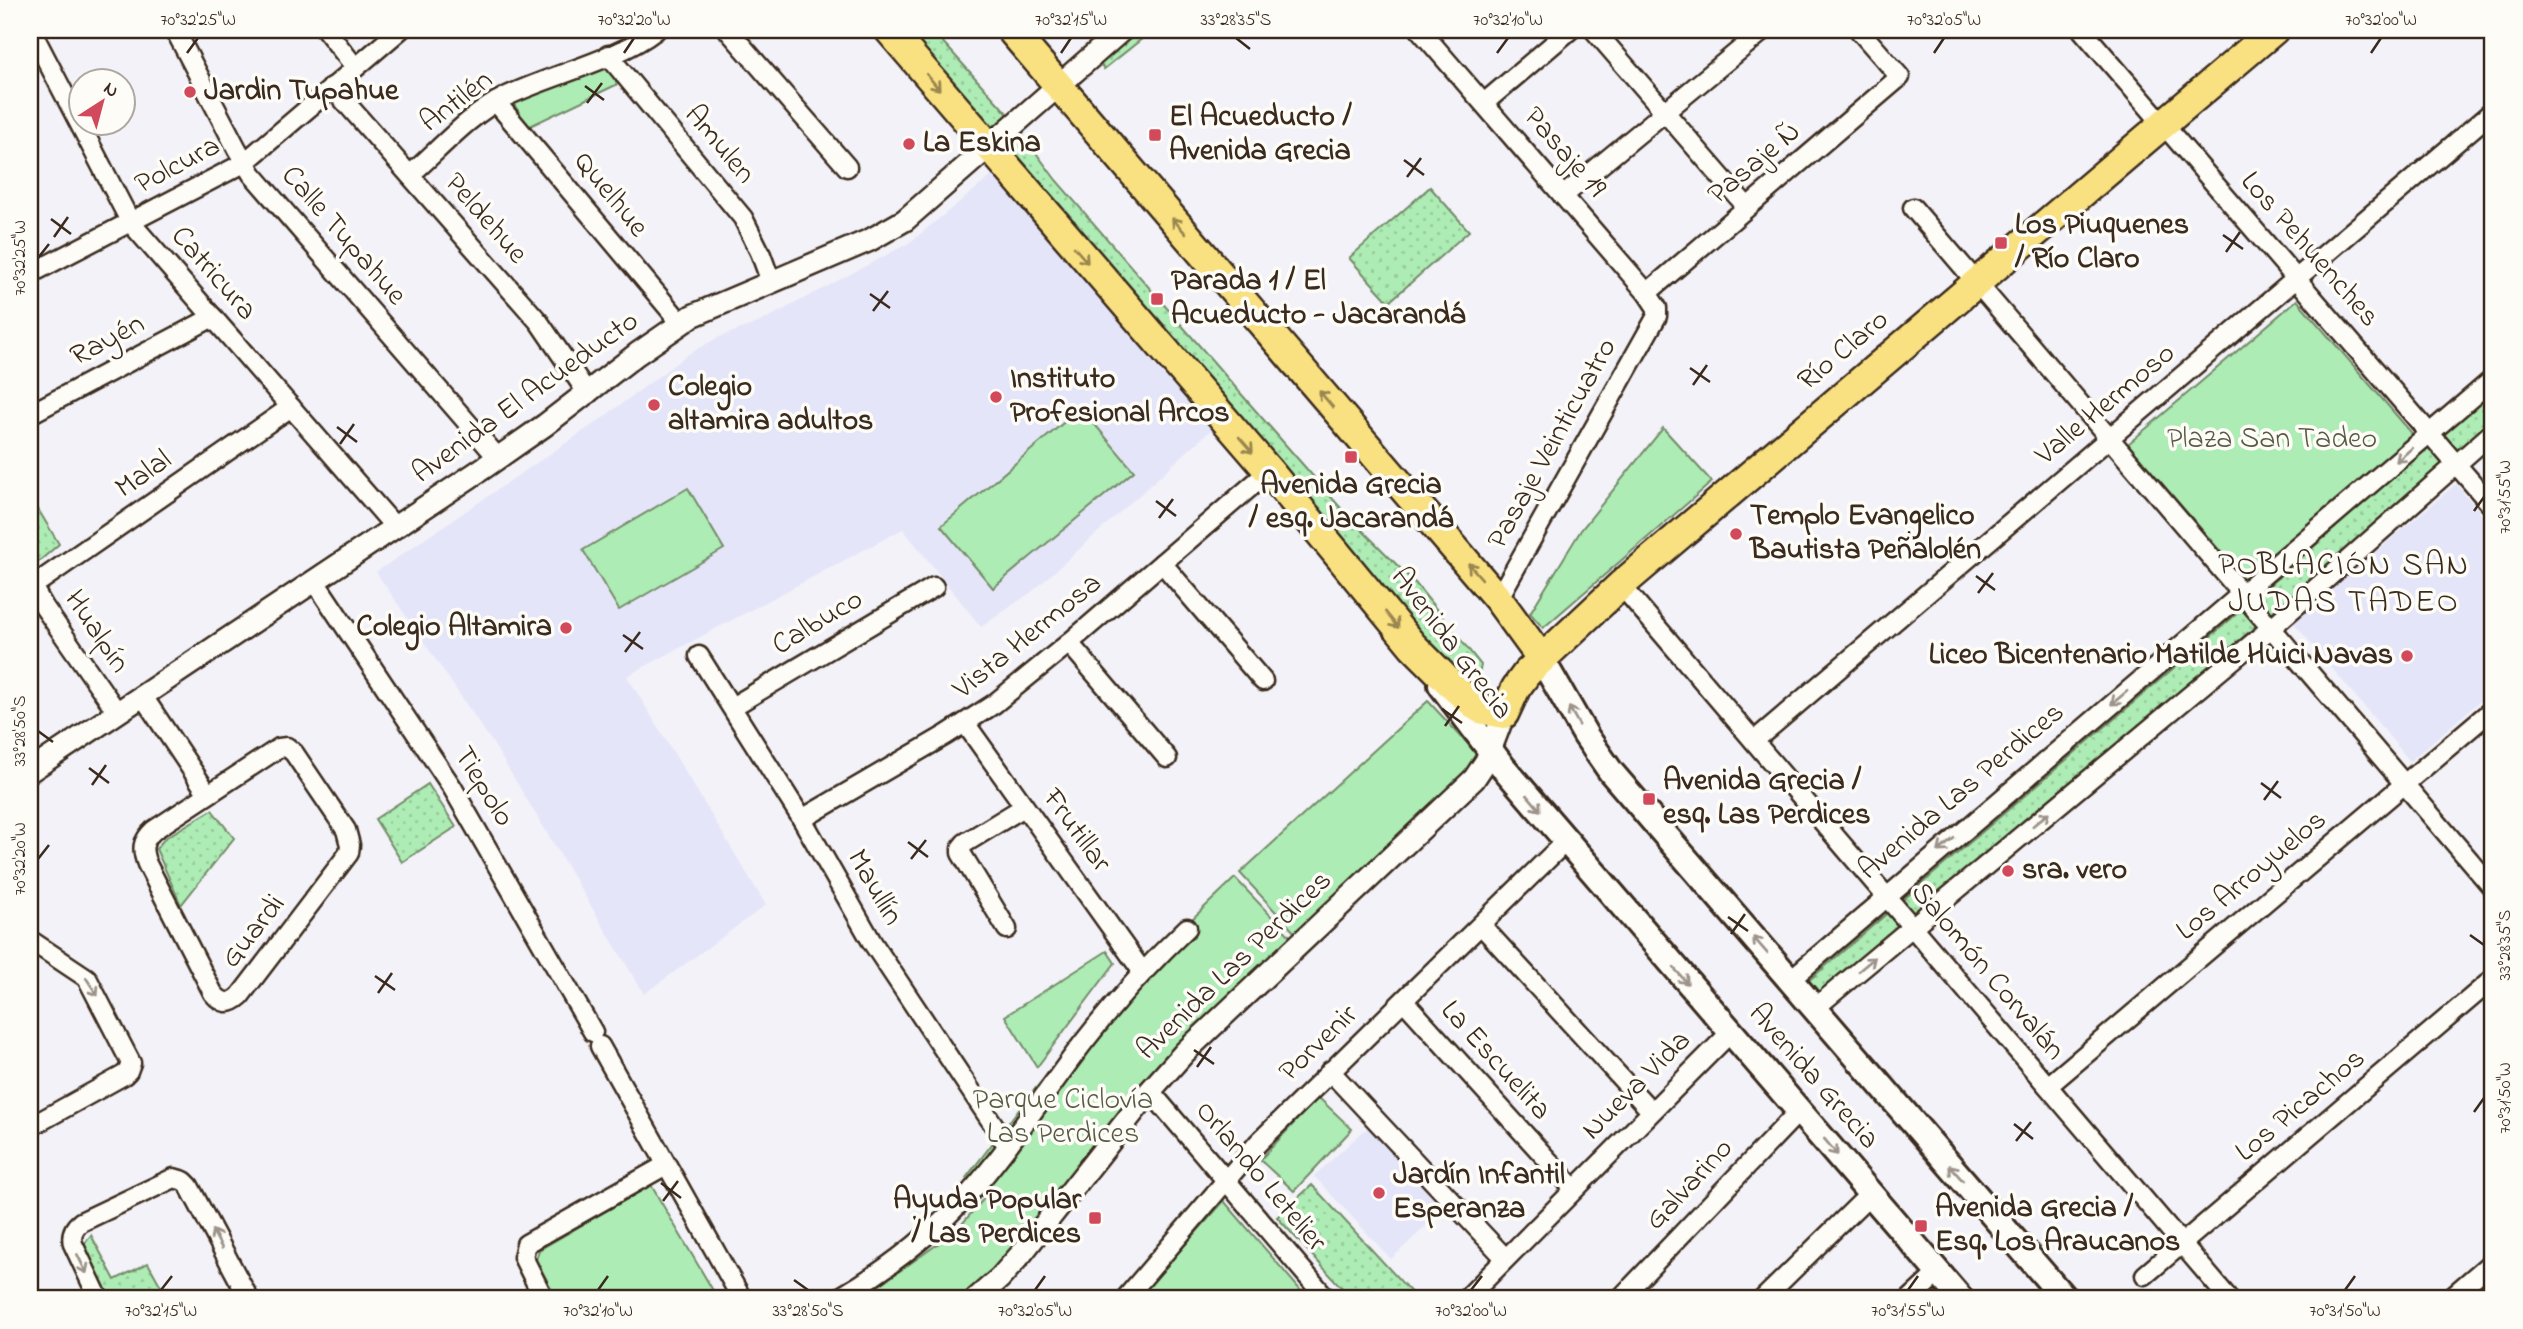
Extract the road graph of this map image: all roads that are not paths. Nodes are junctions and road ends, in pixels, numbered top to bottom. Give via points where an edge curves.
1 (31, 30) edge
2 (175, 30) edge
3 (326, 30) edge
4 (400, 30) edge
5 (656, 30) edge
6 (728, 30) edge
7 (889, 30) edge
8 (1010, 30) edge
9 (1122, 30) edge
10 (1420, 30) edge
11 (1570, 30) edge
12 (1594, 30) edge
13 (1764, 30) edge
14 (1859, 30) edge
15 (2082, 30) edge
16 (2274, 30) edge
17 (607, 55) junction
18 (355, 67) junction
19 (1057, 85) junction
20 (332, 87) junction
21 (496, 102) junction
22 (1484, 103) junction
23 (2493, 111) edge
24 (1665, 112) junction
25 (2162, 123) junction
26 (988, 147) junction
27 (244, 163) junction
28 (847, 167) dead end
29 (410, 175) junction
30 (1563, 195) junction
31 (1747, 207) junction
32 (1913, 208) dead end
33 (131, 223) junction
34 (30, 274) edge
35 (2297, 280) junction
36 (771, 282) junction
37 (1975, 282) junction
38 (1647, 293) junction
39 (1657, 316) joint
40 (213, 317) junction
41 (681, 323) junction
42 (2493, 379) edge
43 (588, 394) junction
44 (291, 407) junction
45 (30, 414) edge
46 (2493, 432) edge
47 (2429, 433) junction
48 (2109, 439) junction
49 (498, 458) junction
50 (2456, 464) junction
51 (1269, 471) junction
52 (2493, 507) edge
53 (395, 527) junction
54 (1162, 563) junction
55 (314, 580) junction
56 (1621, 585) junction
57 (30, 586) edge
58 (934, 587) dead end
59 (2242, 594) junction
60 (1498, 599) junction
61 (2271, 628) junction
62 (1069, 643) junction
63 (1413, 646) junction
64 (699, 656) dead end
65 (1541, 658) junction
66 (1264, 681) dead end
67 (142, 695) junction
68 (732, 707) junction
69 (2493, 709) edge
70 (117, 712) junction
71 (1504, 714) junction
72 (965, 723) junction
73 (1754, 741) junction
74 (1490, 750) junction
75 (1167, 758) dead end
76 (30, 771) edge
77 (2403, 783) junction
78 (208, 794) junction
79 (1024, 807) junction
80 (802, 819) junction
81 (1566, 841) junction
82 (2493, 888) edge
83 (1886, 896) junction
84 (1481, 925) junction
85 (1912, 926) junction
86 (1186, 928) dead end
87 (1007, 929) dead end
88 (33, 948) edge
89 (1142, 971) junction
90 (2493, 979) edge
91 (1790, 980) junction
92 (1404, 1002) junction
93 (1815, 1008) junction
94 (1730, 1033) junction
95 (1330, 1071) junction
96 (2048, 1086) junction
97 (1150, 1091) junction
98 (1800, 1110) junction
99 (1651, 1111) junction
100 (30, 1127) edge
101 (1007, 1145) junction
102 (666, 1165) junction
103 (1227, 1181) junction
104 (1574, 1189) junction
105 (1871, 1193) junction
106 (2182, 1244) junction
107 (1505, 1258) junction
108 (2493, 1261) edge
109 (1938, 1273) junction
110 (2145, 1275) dead end
111 (99, 1299) edge
112 (249, 1299) edge
113 (544, 1299) edge
114 (742, 1299) edge
115 (837, 1299) edge
116 (976, 1299) edge
117 (1125, 1299) edge
118 (1327, 1299) edge
119 (1466, 1299) edge
120 (1620, 1299) edge
121 (1763, 1299) edge
122 (1910, 1299) edge
123 (1961, 1299) edge
124 (2064, 1299) edge
125 (2229, 1299) edge
126 (2449, 1299) edge

1 - 33 street, Catricura
2 - 27 street, Calle Tupahue
3 - 18 street
4 - 18 street, Polcura
5 - 17 street, Antilén
6 - 28 street
7 -> 26 main road, Avenida Grecia
8 - 19 main road, Avenida Grecia
9 - 19 street, Avenida El Acueducto
10 - 22 street, Pasaje 19
11 - 22 street
12 - 24 street
13 - 24 street
14 - 31 street, Pasaje Ñ via 1899,77
15 - 25 street, Los Pehuenches
16 - 25 main road, Río Claro
17 - 21 street, Antilén
17 - 36 street, Amulen via 743,218
18 - 20 street, Polcura
19 - 26 street, Avenida El Acueducto
60 -> 19 main road, Avenida Grecia
20 - 27 street, Polcura
20 - 29 street, Peldehue
21 - 29 street, Antilén
21 - 41 street, Quelhue
22 - 30 street, Pasaje 19
23 - 35 street, Valle Hermoso
24 - 30 street
24 - 31 street
25 - 35 street, Los Pehuenches
25 - 37 main road, Río Claro
26 - 36 street, Avenida El Acueducto via 905,220
26 -> 51 main road, Avenida Grecia
27 - 33 street, Polcura
27 - 49 street, Calle Tupahue
29 - 43 street, Peldehue via 539,323
30 - 38 street, Pasaje 19
31 - 38 street, Pasaje Ñ
32 - 37 street
33 - 34 street, Polcura
33 - 40 street, Catricura
35 - 47 street, Los Pehuenches
35 - 48 street, Valle Hermoso
36 - 41 street, Avenida El Acueducto
37 - 48 street
37 - 56 main road, Río Claro
38 - 39 street, Pasaje 19
39 - 60 street, Pasaje Veinticuatro
40 - 44 street, Catricura
40 - 45 street, Rayén
41 - 43 street, Avenida El Acueducto
42 - 47 street, Avenida Las Perdices
43 - 49 street, Avenida El Acueducto
44 - 53 street, Catricura
44 - 57 street, Malal
46 - 50 street
47 - 50 street, Los Pehuenches
47 -> 59 street, Avenida Las Perdices
48 - 59 street
48 - 73 street, Valle Hermoso
49 - 53 street, Avenida El Acueducto
50 - 52 street, Los Pehuenches
50 - 61 street
51 - 54 street, Vista Hermosa
51 -> 63 main road, Avenida Grecia
53 - 55 street, Avenida El Acueducto
54 - 62 street, Vista Hermosa
54 - 66 street
55 - 67 street, Avenida El Acueducto
55 - 102 street, Tiepolo via 452,787
56 - 65 main road, Río Claro
56 - 73 street, Salomón Corvalán
57 - 70 street, Hualpín
58 - 68 street, Calbuco
59 - 61 street
59 -> 83 street, Avenida Las Perdices
60 - 65 main road, Avenida Grecia
61 - 77 street
85 -> 61 street
62 - 72 street, Vista Hermosa
62 - 75 street
63 - 71 main road via 1480,709
63 - 74 main road, Avenida Grecia
64 - 68 street, Maullín
65 - 71 main road, Río Claro via 1520,681
91 -> 65 main road, Avenida Grecia via 1611,772
67 - 70 street, Avenida El Acueducto
67 - 78 street
68 - 80 street, Maullín
69 - 77 street, Los Arroyuelos
70 - 76 street, Avenida El Acueducto
71 - 74 street, Río Claro
72 - 79 street, Frutillar
72 - 80 street, Vista Hermosa
73 - 83 street, Salomón Corvalán
74 -> 81 main road, Avenida Grecia
74 - 97 street, Avenida Las Perdices via 1480,772 1459,794 1185,1052
77 - 82 street
77 - 96 street, Los Arroyuelos
78 - 78 street, Guardi via 286,747 346,830 350,845 345,860 230,1003 213,993 142,849 153,830
79 - 87 street via 961,850
79 - 89 street, Frutillar
80 - 101 street, Maullín via 872,942
81 - 84 street, Porvenir
81 -> 94 main road, Avenida Grecia
83 - 85 street, Salomón Corvalán
83 - 91 street, Avenida Las Perdices
84 - 92 street, Porvenir
84 - 99 street
93 -> 85 street
85 - 96 street, Salomón Corvalán
86 - 89 street
88 -> 100 street via 87,978 131,1063 124,1074
89 - 101 street
90 - 106 street, Los Picachos
91 - 93 main road, Avenida Grecia
92 - 95 street, Porvenir
92 - 104 street, La Escuelita
124 -> 93 main road, Avenida Grecia
94 - 98 main road, Avenida Grecia
94 - 99 street, Nueva Vida
95 - 103 street, Porvenir
95 - 107 street
96 - 106 street, Salomón Corvalán
97 - 103 street, Orlando Letelier
97 - 116 street, Avenida Las Perdices via 1022,1253
98 -> 105 main road, Avenida Grecia
98 - 120 street, Galvarino
99 - 104 street, Nueva Vida
101 - 115 street via 960,1203 899,1258
102 - 113 street via 526,1244 523,1257
102 - 114 street, Tiepolo
103 - 117 street, Porvenir
103 - 118 street, Orlando Letelier
104 - 107 street, Nueva Vida
105 - 109 main road, Avenida Grecia
105 - 121 street
106 - 110 street, Los Picachos
106 - 125 street, Salomón Corvalán
107 - 119 street, Nueva Vida
108 - 126 street
109 - 122 street
109 - 123 main road, Avenida Grecia
112 -> 111 street via 189,1186 174,1178 75,1228 73,1244

